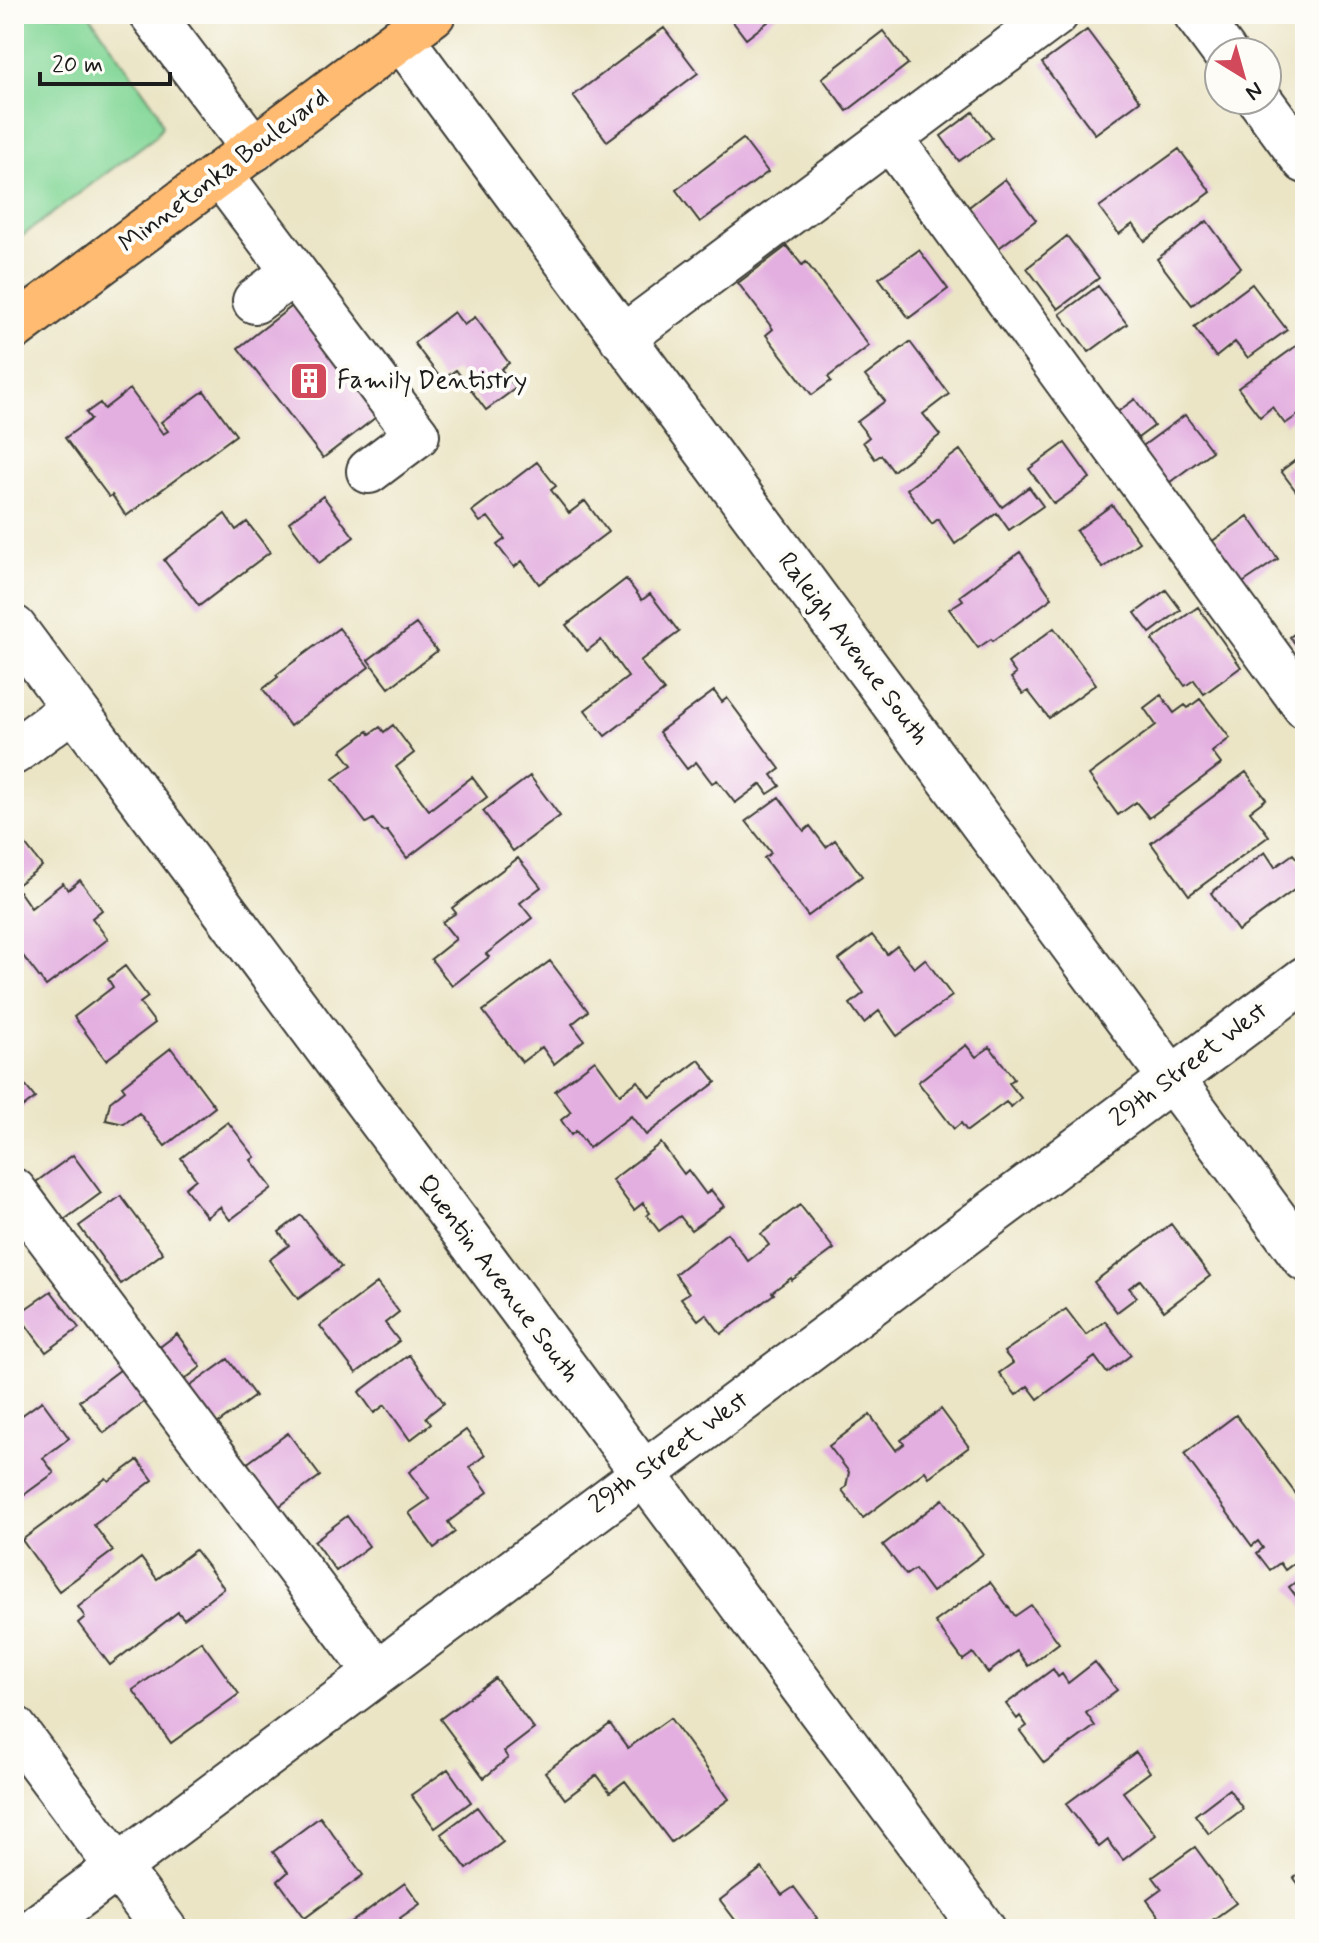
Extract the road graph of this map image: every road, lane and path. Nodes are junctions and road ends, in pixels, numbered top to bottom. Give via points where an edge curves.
1 (152, 14) edge
2 (1056, 14) edge
3 (1196, 14) edge
4 (411, 24) edge
5 (1212, 36) edge
6 (1272, 116) edge
7 (890, 138) junction
8 (237, 161) junction
9 (1305, 161) edge
10 (294, 272) junction
11 (255, 301) dead end
12 (14, 328) edge
13 (622, 338) junction
14 (369, 471) dead end
15 (14, 628) edge
16 (1305, 706) edge
17 (73, 708) junction
18 (14, 752) edge
19 (1305, 979) edge
20 (1171, 1078) junction
21 (14, 1191) edge
22 (1305, 1259) edge
23 (642, 1473) junction
24 (376, 1672) junction
25 (14, 1728) edge
26 (118, 1867) junction
27 (35, 1929) edge
28 (164, 1929) edge
29 (983, 1929) edge

1 - 8 street
2 - 7 street
3 - 5 street
4 - 8 main road, Minnetonka Boulevard
4 - 13 street, Raleigh Avenue South
6 - 9 street
7 - 13 street
7 - 16 street
8 - 10 street
8 - 12 main road, Minnetonka Boulevard
10 - 11 street
10 - 14 street via 417,435
13 - 20 street, Raleigh Avenue South
15 - 17 street, Quentin Avenue South
17 - 18 street
17 - 23 street, Quentin Avenue South
19 - 20 street, 29th Street West
20 - 22 street, Raleigh Avenue South
20 - 23 street, 29th Street West
21 - 24 street
23 - 24 street, 29th Street West
23 - 29 street, Quentin Avenue South
24 - 26 street, 29th Street West
25 - 26 street
26 - 27 street, 29th Street West
26 - 28 street

